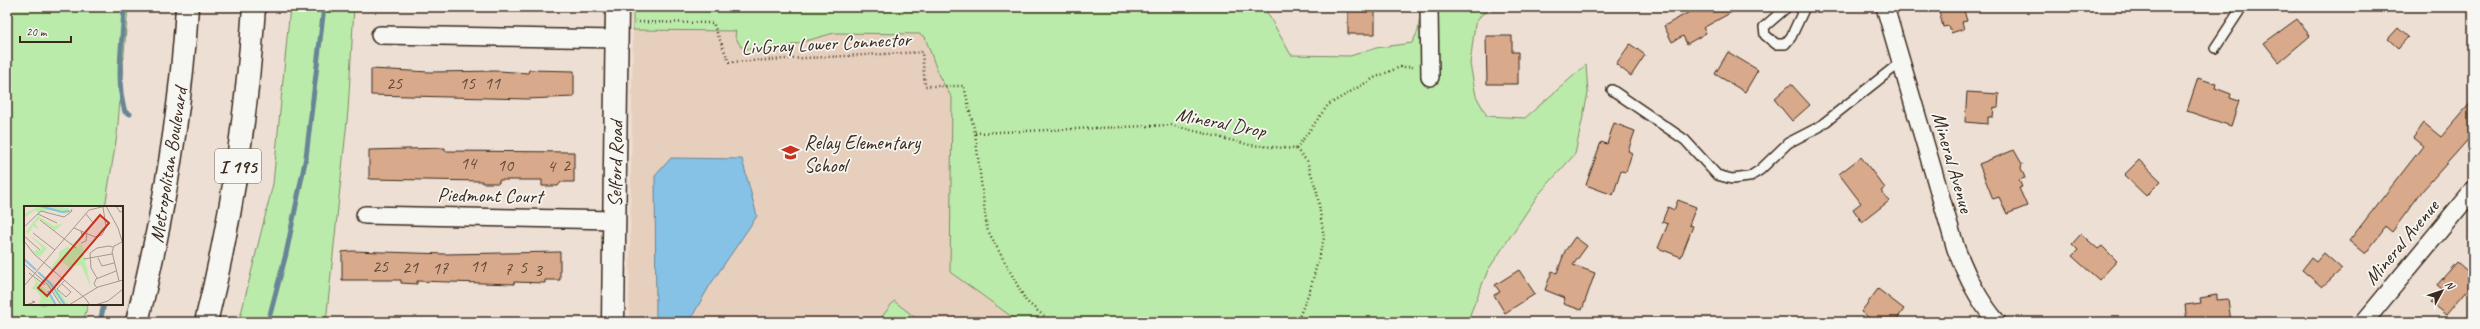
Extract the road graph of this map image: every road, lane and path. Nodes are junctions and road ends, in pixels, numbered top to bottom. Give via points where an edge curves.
1 (175, 7) edge
2 (187, 7) edge
3 (254, 7) edge
4 (1429, 7) edge
5 (1787, 7) edge
6 (1805, 7) edge
7 (1885, 7) edge
8 (2242, 7) edge
9 (617, 23) edge
10 (380, 35) dead end
11 (2215, 48) dead end
12 (1901, 62) junction
13 (1430, 72) joint
14 (1612, 90) dead end
15 (975, 134) junction
16 (174, 143) junction
17 (1296, 149) junction
18 (2473, 190) edge
19 (365, 215) dead end
20 (615, 220) junction
21 (137, 322) edge
22 (206, 322) edge
23 (613, 322) edge
24 (1051, 322) edge
25 (1297, 322) edge
26 (1997, 322) edge
27 (2364, 322) edge

1 - 16 main road
2 - 16 main road, Metropolitan Boulevard
3 - 22 main road, I 195 via 239,159 218,275
4 - 13 street
5 - 6 lane via 1764,27 1765,35 1776,44 1785,44 1791,37
7 - 12 street, Mineral Avenue
8 - 11 lane
9 - 10 street
9 - 15 path, LivGray Lower Connector via 713,23 729,62 922,52 925,86 964,86
9 - 20 main road, Selford Road
12 - 14 lane via 1820,127 1788,144 1760,170 1749,177 1732,179 1717,175 1705,164 1697,150 1685,140
12 - 26 street, Mineral Avenue via 1956,249 1984,307
13 - 17 path via 1400,67 1374,78 1328,105
15 - 17 path, Mineral Drop via 1170,125 1250,144
15 - 24 path, LivGray Lower Connector via 987,229 1026,301
16 - 21 main road, Metropolitan Boulevard via 154,255
17 - 25 path via 1307,161 1317,192 1324,238 1310,290
18 - 27 street, Mineral Avenue
19 - 20 street, Piedmont Court
20 - 23 main road, Selford Road

